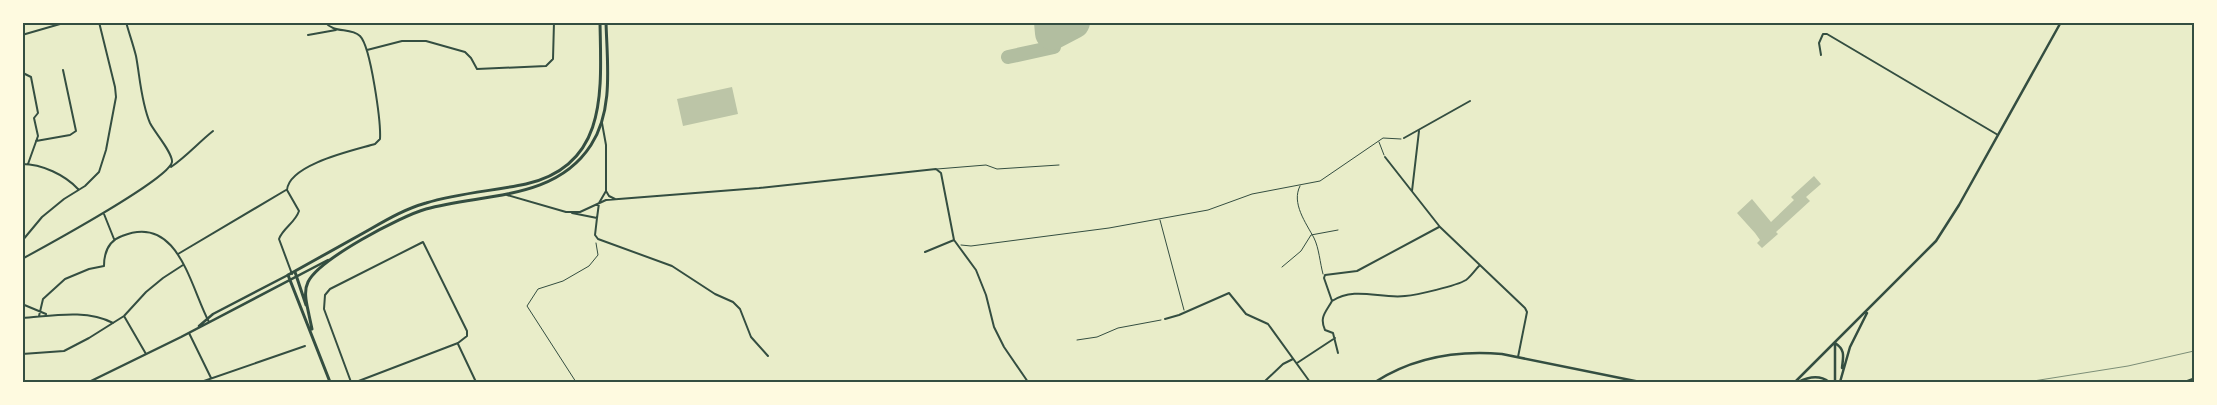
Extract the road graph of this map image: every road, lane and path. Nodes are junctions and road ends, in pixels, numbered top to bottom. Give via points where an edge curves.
1 (67, 22) edge
2 (99, 22) edge
3 (126, 22) edge
4 (325, 22) edge
5 (554, 22) edge
6 (600, 22) edge
7 (606, 22) edge
8 (2062, 22) edge
9 (59, 23) edge
10 (336, 30) junction
11 (22, 35) edge
12 (308, 35) dead end
13 (367, 50) junction
14 (1821, 55) dead end
15 (22, 70) edge
16 (63, 70) dead end
17 (1470, 101) dead end
18 (602, 123) junction
19 (1419, 131) junction
20 (213, 132) dead end
21 (1998, 135) junction
22 (1404, 138) joint
23 (36, 141) junction
24 (1378, 141) junction
25 (1386, 157) joint
26 (22, 164) edge
27 (28, 164) junction
28 (1059, 165) dead end
29 (169, 168) junction
30 (936, 169) junction
31 (1300, 185) junction
32 (78, 189) junction
33 (287, 190) junction
34 (606, 191) junction
35 (1412, 193) junction
36 (504, 194) junction
37 (615, 199) junction
38 (599, 203) junction
39 (566, 212) junction
40 (104, 213) junction
41 (597, 218) junction
42 (1160, 219) junction
43 (1440, 227) junction
44 (1338, 230) dead end
45 (596, 235) junction
46 (1311, 235) junction
47 (114, 239) junction
48 (954, 240) junction
49 (22, 241) edge
50 (958, 244) junction
51 (925, 252) dead end
52 (178, 254) junction
53 (332, 258) junction
54 (22, 260) edge
55 (183, 265) junction
56 (1479, 266) junction
57 (1282, 267) dead end
58 (292, 274) junction
59 (296, 277) junction
60 (1324, 278) junction
61 (290, 280) junction
62 (1332, 301) junction
63 (22, 304) edge
64 (1869, 309) junction
65 (40, 312) junction
66 (1185, 313) junction
67 (48, 315) junction
68 (309, 315) junction
69 (39, 316) junction
70 (124, 316) junction
71 (22, 318) edge
72 (1165, 319) joint
73 (208, 321) junction
74 (113, 323) junction
75 (189, 333) junction
76 (1335, 338) junction
77 (314, 339) junction
78 (1077, 340) dead end
79 (458, 343) junction
80 (1835, 344) junction
81 (306, 346) dead end
82 (1338, 353) dead end
83 (22, 354) edge
84 (146, 354) junction
85 (768, 356) dead end
86 (1518, 358) junction
87 (1292, 359) junction
88 (1297, 363) junction
89 (1842, 375) junction
90 (2194, 378) edge
91 (212, 379) junction
92 (89, 382) edge
93 (202, 382) edge
94 (213, 382) edge
95 (330, 382) edge
96 (352, 382) edge
97 (356, 382) edge
98 (476, 382) edge
99 (576, 382) edge
100 (1028, 382) edge
101 (1264, 382) edge
102 (1310, 382) edge
103 (1375, 382) edge
104 (1640, 382) edge
105 (1797, 382) edge
106 (1828, 382) edge
107 (1835, 382) edge
108 (1840, 382) edge
109 (2186, 382) edge

1 - 9 street
2 - 32 street via 116,97 102,165 91,181
3 - 29 street via 149,120 170,153 172,162
4 - 10 street
5 - 13 street via 553,59 546,66 477,69 465,52 426,41 402,41
6 - 58 main road via 597,117 579,152 559,170 528,183 441,199 410,209
7 - 18 main road via 606,100
8 - 21 street
9 - 11 street
10 - 12 street
10 - 13 street via 359,35
13 - 33 street via 381,126 380,139 375,144 300,171 292,178
14 - 21 street via 1819,43 1823,34 1828,34
15 - 23 street via 23,74 31,76 38,113 34,118
16 - 23 street via 76,131
17 - 19 street
18 - 34 street via 606,145
18 - 36 main road via 592,144 572,168 547,183
19 - 22 street
19 - 35 street
20 - 29 street
21 - 64 street via 1936,241
22 - 24 path via 1389,137
23 - 27 street
24 - 25 path
24 - 31 path via 1320,181
25 - 35 street
26 - 27 street
27 - 32 street via 68,179
28 - 30 lane
29 - 40 street
30 - 37 street
30 - 48 street via 941,173
31 - 42 path via 1252,194 1208,210
31 - 46 path via 1297,205
32 - 49 street via 42,217
33 - 52 street
33 - 58 street via 299,211 280,235
34 - 37 street
34 - 38 street
35 - 43 street
36 - 39 street
36 - 53 main road via 414,213
37 - 38 street
38 - 39 street via 580,212
38 - 41 street
39 - 41 street
40 - 47 street
40 - 54 street
41 - 45 street
42 - 50 path via 971,246
42 - 66 path
43 - 56 street
43 - 60 street via 1357,271 1328,274
44 - 46 path
45 - 85 street via 598,239 672,266 733,302 740,309 751,337
45 - 99 path via 598,255 595,260 563,281 538,289 527,306
46 - 57 path via 1301,252
46 - 60 path
47 - 52 street via 129,233 148,232 165,238
47 - 65 street via 106,249 104,266 65,279 43,299
48 - 50 street
48 - 51 street
50 - 100 street via 976,270 994,327 1004,347
52 - 55 street
53 - 59 street
53 - 68 main road via 309,281 306,292
55 - 70 street via 146,292
55 - 73 street
56 - 62 street via 1459,283 1406,296 1352,293
56 - 86 street via 1528,312
58 - 59 main road
58 - 61 main road
58 - 73 street via 213,314
59 - 61 street
59 - 68 main road
60 - 62 street
61 - 73 street
61 - 77 main road
62 - 76 street via 1321,319 1325,330 1333,333
63 - 65 street
64 - 80 street
64 - 89 street via 1850,347
65 - 67 street
65 - 69 street
66 - 72 street
66 - 87 street via 1229,293 1246,314 1268,324
67 - 69 street
67 - 74 street via 92,316
68 - 77 main road
69 - 71 street
70 - 74 street
70 - 84 street
72 - 78 path
73 - 75 street
74 - 83 street via 64,351
75 - 84 street
75 - 91 street
76 - 82 street
76 - 88 street
77 - 95 main road
79 - 96 street via 466,338 467,331 423,242 324,295 324,309
79 - 97 street
79 - 98 street
80 - 89 street via 1844,351
80 - 105 street
80 - 107 street
81 - 91 street
84 - 92 street
86 - 103 street via 1484,352 1448,354 1416,362
86 - 104 street
87 - 88 street
87 - 101 street
88 - 102 street
89 - 108 street
90 - 109 main road
91 - 93 street
91 - 94 street
105 - 106 street via 1810,377

